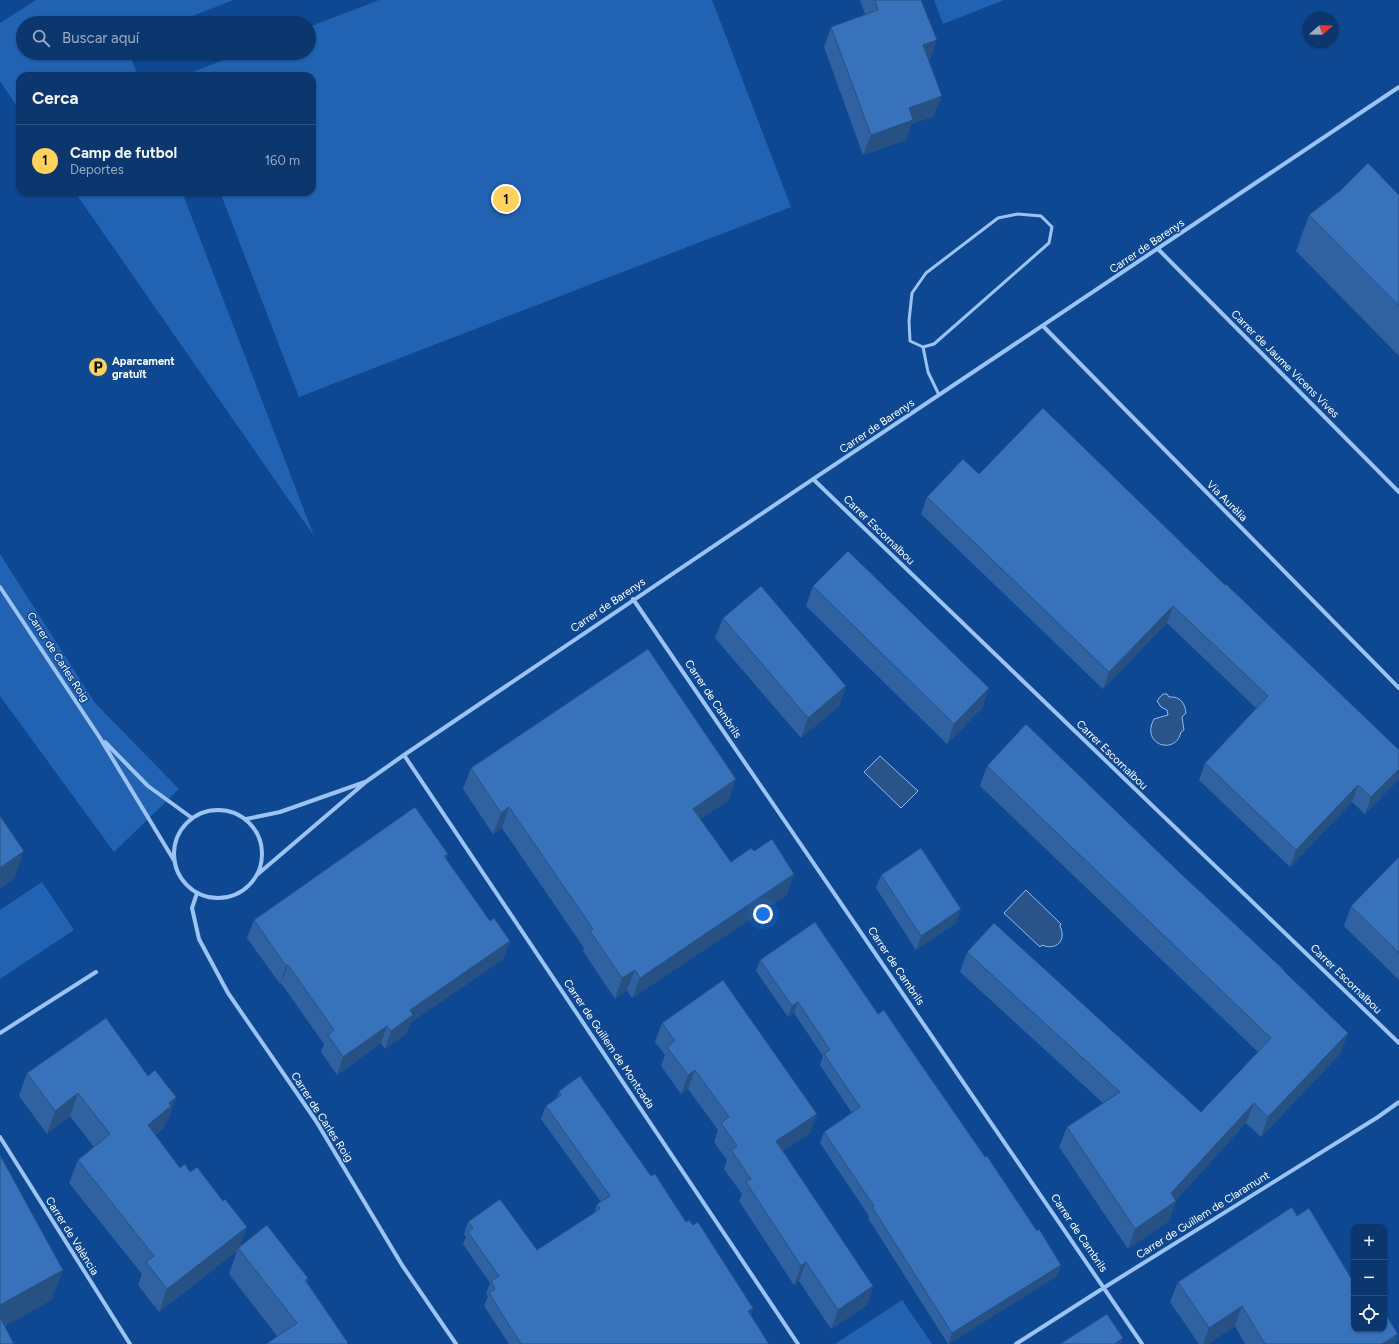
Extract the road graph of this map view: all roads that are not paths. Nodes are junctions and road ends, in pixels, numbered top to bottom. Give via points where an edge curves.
1 (1399, 87) edge
2 (1158, 249) junction
3 (1043, 326) junction
4 (923, 347) junction
5 (939, 395) junction
6 (813, 479) junction
7 (1399, 492) edge
8 (0, 587) edge
9 (633, 599) junction
10 (1399, 688) edge
11 (100, 738) junction
12 (404, 755) junction
13 (367, 781) junction
14 (192, 818) junction
15 (246, 819) junction
16 (175, 862) junction
17 (258, 874) junction
18 (197, 893) junction
19 (96, 972) dead end
20 (0, 1034) edge
21 (1399, 1043) edge
22 (1399, 1102) edge
23 (0, 1137) edge
24 (1105, 1287) junction
25 (130, 1344) edge
26 (456, 1344) edge
27 (798, 1344) edge
28 (1016, 1344) edge
29 (1142, 1344) edge

1 - 2 street, Carrer de Barenys
2 - 3 street, Carrer de Barenys
2 - 7 street, Carrer de Jaume Vicens Vives
3 - 5 street, Carrer de Barenys
3 - 10 street, Via Aurèlia
4 - 4 lane via 934,344 1049,243 1052,228 1041,216 1018,214 998,218 926,273 912,293 909,321 910,341
4 - 5 lane via 928,372
5 - 6 street, Carrer de Barenys
6 - 9 street, Carrer de Barenys
6 - 21 street, Carrer Escornalbou
8 - 11 street, Carrer de Carles Roig
9 - 12 street, Carrer de Barenys
9 - 24 street, Carrer de Cambrils
11 - 14 street, Carrer de Carles Roig via 148,786
11 - 16 street, Carrer de Carles Roig
12 - 13 street, Carrer de Barenys
12 - 27 street, Carrer de Guillem de Montcada
13 - 15 street via 280,812
13 - 17 street
14 - 15 street via 205,811 219,809 233,812
14 - 16 street via 180,830 175,846
15 - 17 street via 256,830 262,845 263,860
16 - 18 street via 179,874
17 - 18 street via 246,888 232,896 214,898
18 - 26 street, Carrer de Carles Roig via 192,908 199,938 228,993 316,1121 402,1265
19 - 20 street
22 - 24 street, Carrer de Guillem de Claramunt
23 - 25 street, Carrer de València
24 - 28 street, Carrer de Guillem de Claramunt
24 - 29 street, Carrer de Cambrils

